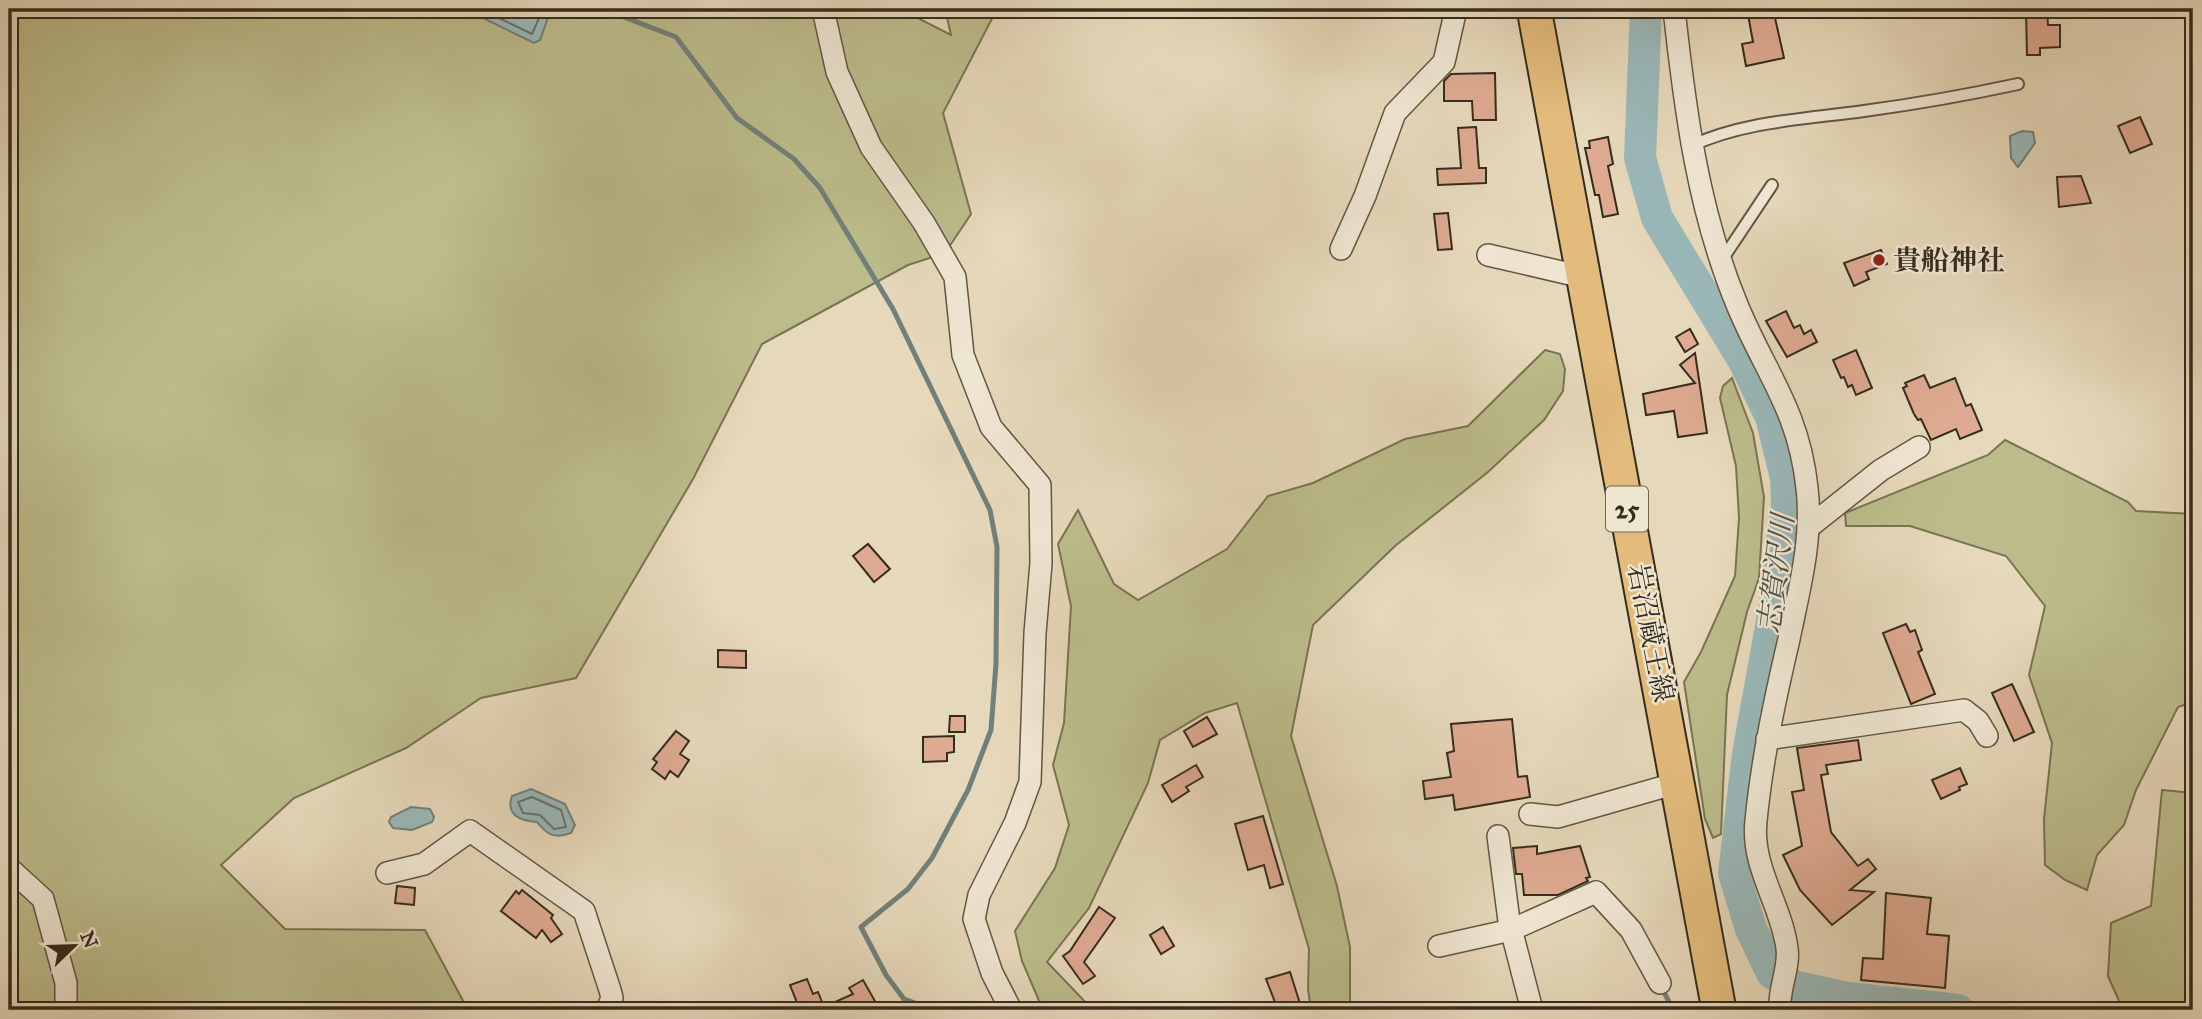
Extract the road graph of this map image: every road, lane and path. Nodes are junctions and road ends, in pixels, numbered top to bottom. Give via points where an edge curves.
1 (823, 9) edge
2 (1456, 9) edge
3 (1534, 9) edge
4 (1674, 9) edge
5 (2018, 84) dead end
6 (1691, 146) junction
7 (1772, 185) dead end
8 (1341, 249) dead end
9 (1488, 256) dead end
10 (1721, 260) junction
11 (1583, 277) junction
12 (1919, 447) dead end
13 (1809, 527) junction
14 (1987, 736) dead end
15 (1767, 739) junction
16 (1679, 787) junction
17 (1530, 814) dead end
18 (1498, 836) dead end
19 (9, 868) edge
20 (387, 873) dead end
21 (1511, 930) junction
22 (1440, 946) dead end
23 (1660, 983) dead end
24 (1780, 1000) edge
25 (66, 1010) edge
26 (607, 1010) edge
27 (1010, 1010) edge
28 (1532, 1010) edge
29 (1719, 1010) edge

1 - 27 street via 837,72 871,146 955,277 963,355 991,427 1040,485 1041,563 1030,782 979,895 974,919
2 - 8 street via 1444,62 1395,113
3 - 11 main road, 岩沼蔵王線 / 25
4 - 6 street
5 - 6 lane via 1924,103 1768,124
6 - 10 street
7 - 10 lane
9 - 11 street
10 - 13 street via 1801,443
11 - 16 main road, 岩沼蔵王線 / 25
12 - 13 street via 1881,470
13 - 15 street
14 - 15 street via 1979,721 1964,710
15 - 24 street via 1756,845 1788,951
16 - 17 street via 1558,817
16 - 29 main road, 岩沼蔵王線 / 25
18 - 21 street
19 - 25 street via 43,899 66,983
20 - 26 street via 424,864 470,831 584,911 612,998
21 - 22 street
21 - 23 street via 1596,892 1631,930
21 - 28 street

